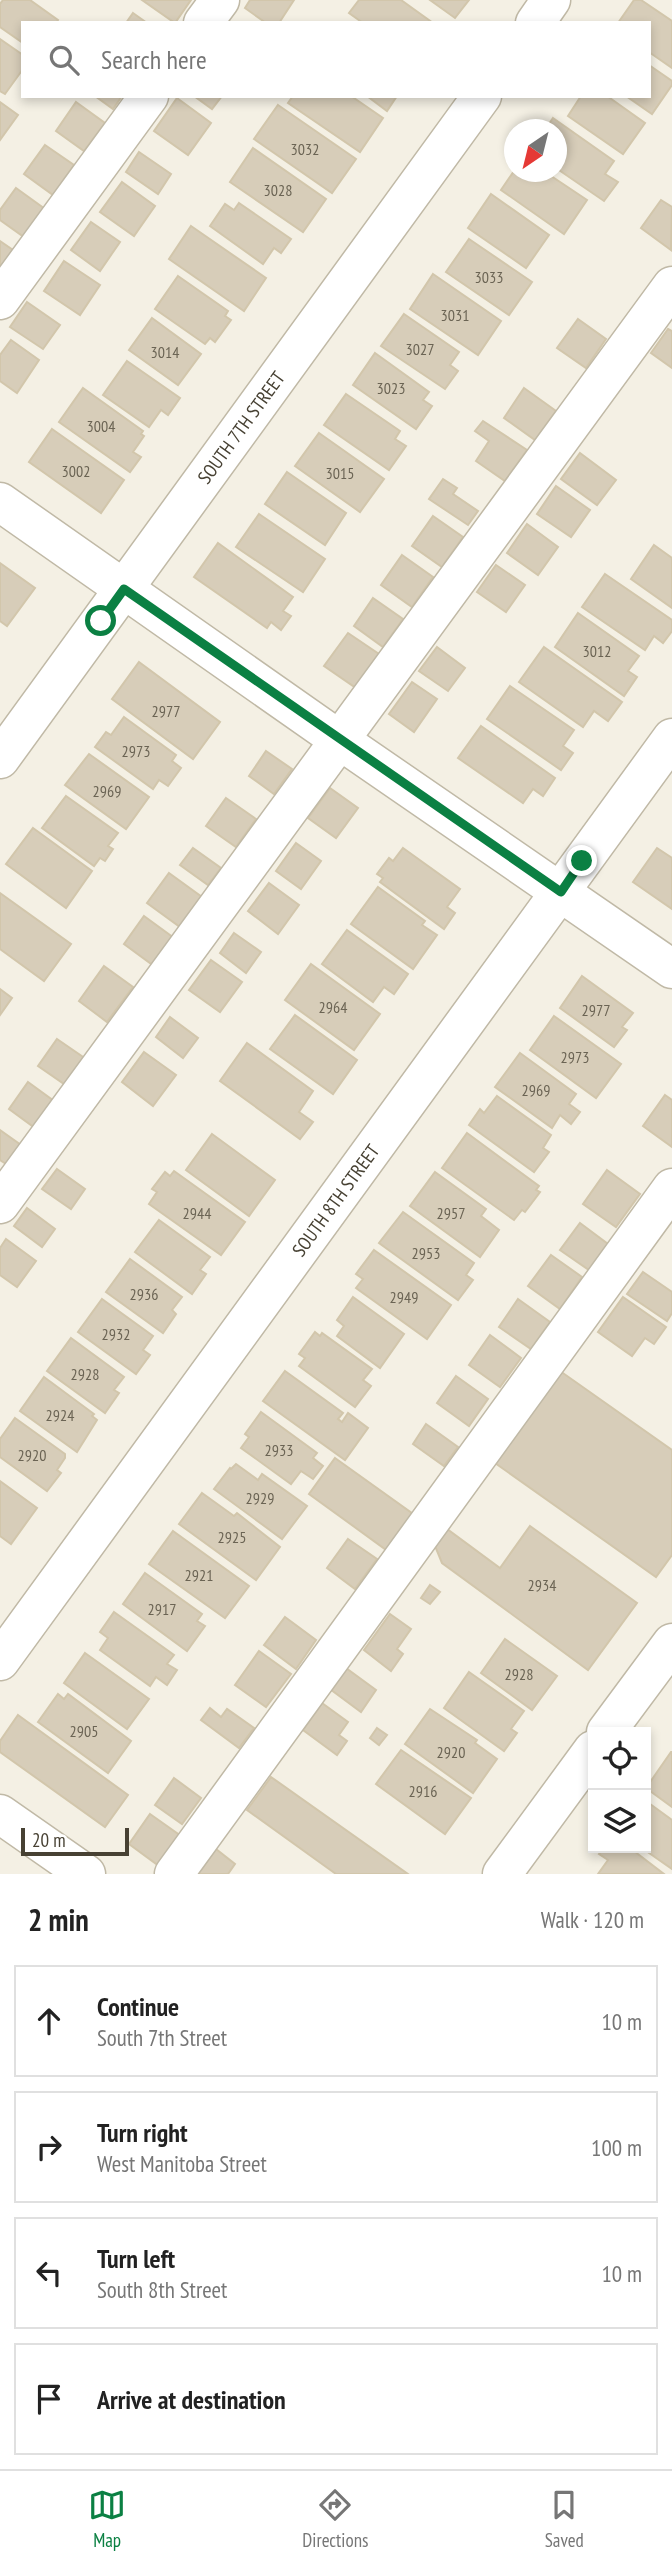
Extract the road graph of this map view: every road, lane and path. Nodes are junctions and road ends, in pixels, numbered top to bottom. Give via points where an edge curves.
1 (220, 0) edge
2 (551, 0) edge
3 (204, 21) edge
4 (536, 21) edge
5 (148, 98) edge
6 (481, 98) edge
7 (672, 286) edge
8 (0, 300) edge
9 (0, 502) edge
10 (124, 589) junction
11 (672, 738) edge
12 (338, 739) junction
13 (0, 759) edge
14 (561, 892) junction
15 (672, 968) edge
16 (672, 1188) edge
17 (0, 1204) edge
18 (672, 1643) edge
19 (0, 1661) edge
20 (610, 1727) edge
21 (588, 1757) edge
22 (0, 1814) edge
23 (86, 1874) edge
24 (174, 1874) edge
25 (502, 1874) edge

1 - 3 street
2 - 4 street
5 - 8 street
6 - 10 street, SOUTH 7TH STREET
7 - 12 street
9 - 10 street
10 - 12 street
10 - 13 street, SOUTH 7TH STREET
11 - 14 street, SOUTH 8TH STREET
12 - 14 street
12 - 17 street
14 - 15 street
14 - 19 street, SOUTH 8TH STREET
16 - 24 street
18 - 20 street
21 - 25 street
22 - 23 street

